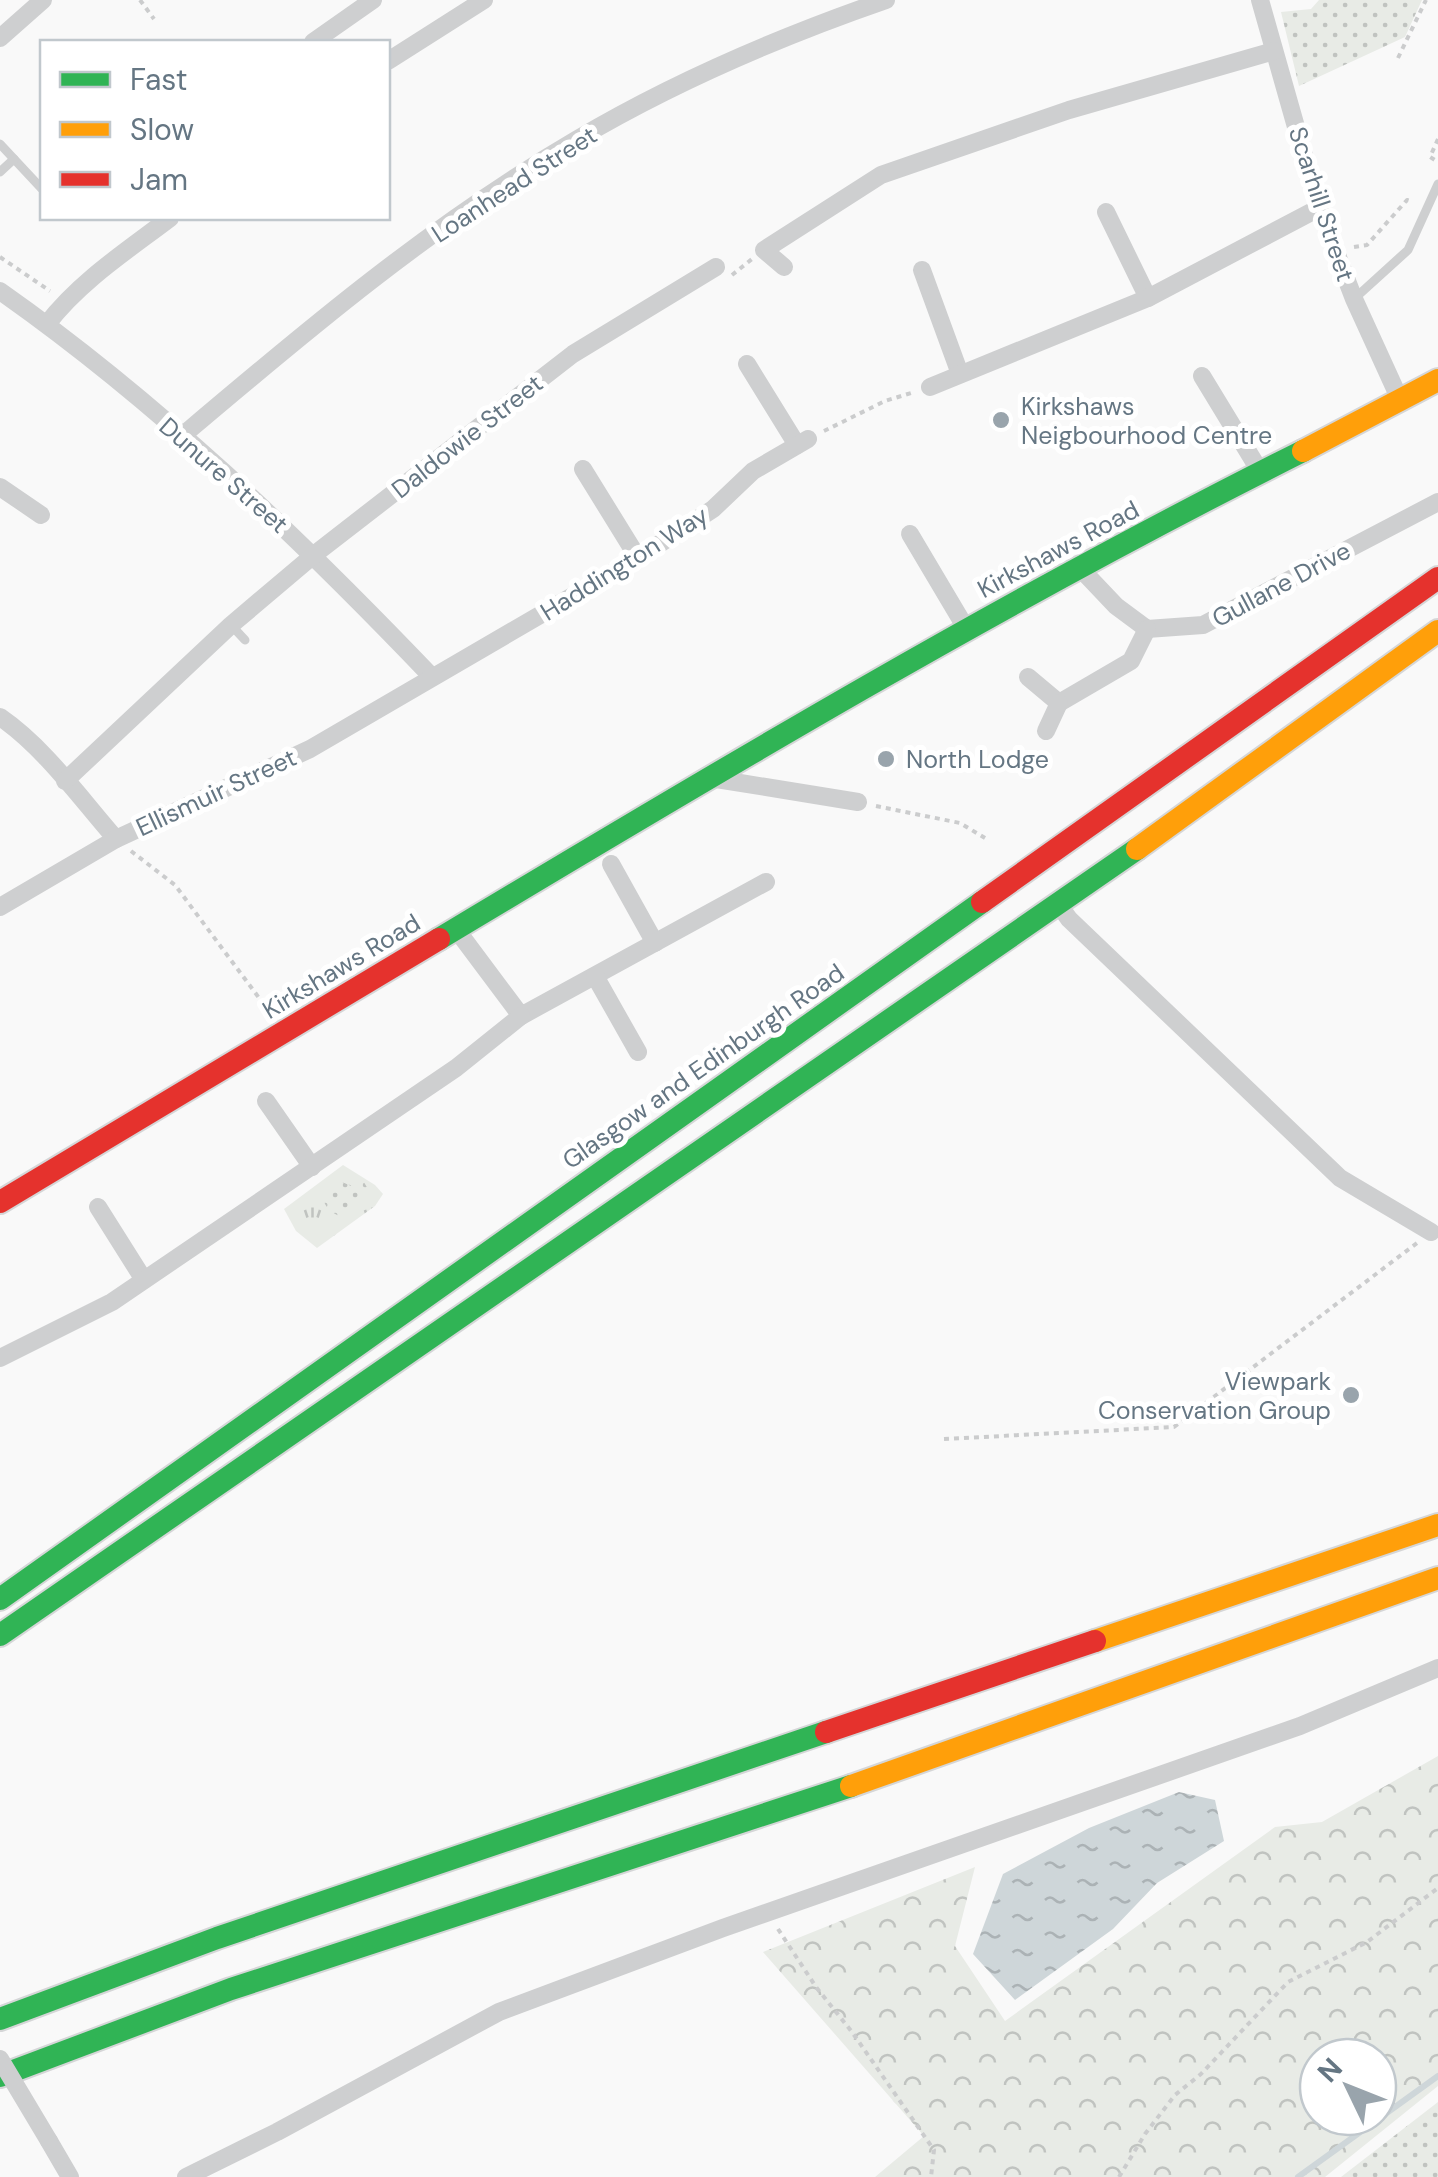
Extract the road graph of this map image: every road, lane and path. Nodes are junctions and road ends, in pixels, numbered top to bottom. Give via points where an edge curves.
1 (43, 0) edge
2 (140, 0) edge
3 (373, 0) edge
4 (484, 0) edge
5 (886, 0) edge
6 (1260, 0) edge
7 (1426, 0) edge
8 (463, 5) edge
9 (154, 19) dead end
10 (0, 38) edge
11 (316, 40) edge
12 (1274, 51) junction
13 (1398, 58) dead end
14 (390, 60) edge
15 (1438, 139) edge
16 (0, 144) edge
17 (14, 158) junction
18 (1438, 162) edge
19 (0, 172) edge
20 (1438, 184) edge
21 (40, 187) edge
22 (1319, 208) junction
23 (1427, 208) junction
24 (1106, 212) dead end
25 (168, 220) edge
26 (764, 250) junction
27 (1335, 250) junction
28 (0, 257) edge
29 (716, 266) joint
30 (784, 267) dead end
31 (922, 270) dead end
32 (0, 291) edge
33 (1148, 298) junction
34 (1354, 299) junction
35 (66, 302) junction
36 (47, 324) junction
37 (747, 364) dead end
38 (960, 374) junction
39 (1202, 376) dead end
40 (1438, 380) edge
41 (930, 387) joint
42 (1401, 402) junction
43 (182, 436) junction
44 (802, 442) junction
45 (583, 469) dead end
46 (1261, 474) junction
47 (0, 488) edge
48 (1438, 502) edge
49 (41, 514) dead end
50 (910, 534) dead end
51 (314, 554) junction
52 (638, 558) junction
53 (1080, 567) junction
54 (1438, 578) edge
55 (231, 625) junction
56 (1147, 629) junction
57 (967, 630) junction
58 (1438, 631) edge
59 (245, 640) dead end
60 (432, 676) junction
61 (1028, 677) dead end
62 (1059, 703) junction
63 (0, 718) edge
64 (1046, 731) dead end
65 (710, 778) junction
66 (65, 781) junction
67 (858, 802) joint
68 (985, 838) dead end
69 (116, 839) junction
70 (610, 864) dead end
71 (766, 882) dead end
72 (1059, 905) junction
73 (0, 907) edge
74 (456, 929) junction
75 (656, 943) junction
76 (595, 976) junction
77 (521, 1016) junction
78 (285, 1032) junction
79 (638, 1052) dead end
80 (266, 1102) dead end
81 (312, 1167) junction
82 (0, 1202) edge
83 (98, 1207) dead end
84 (1434, 1234) edge
85 (144, 1280) junction
86 (0, 1358) edge
87 (944, 1439) dead end
88 (1438, 1525) edge
89 (1438, 1578) edge
90 (0, 1599) edge
91 (0, 1635) edge
92 (1438, 1668) edge
93 (1438, 1888) edge
94 (766, 1913) junction
95 (0, 2019) edge
96 (0, 2059) edge
97 (0, 2076) edge
98 (70, 2177) edge
99 (186, 2177) edge
100 (931, 2177) edge
101 (1119, 2177) edge

1 - 10 street
2 - 9 path
3 - 11 street
4 - 8 street
5 - 43 street, Loanhead Street via 762,46 575,141 321,318
6 - 12 street, Scarhill Street
7 - 13 path
8 - 14 street
12 - 22 street, Scarhill Street
12 - 26 street via 1069,110 881,175
15 - 18 path via 1430,156
16 - 17 lane
17 - 19 lane
17 - 21 lane
20 - 23 lane
22 - 27 street, Scarhill Street
22 - 33 street
23 - 27 path via 1408,200 1367,244
23 - 34 lane via 1408,250
24 - 33 street
25 - 35 street
26 - 29 path via 724,282
26 - 30 street
27 - 34 street, Scarhill Street
28 - 35 path
29 - 51 street, Daldowie Street via 573,354
31 - 38 street
32 - 36 street, Dunure Street
33 - 38 street
34 - 42 street, Scarhill Street
35 - 36 street
36 - 43 street, Dunure Street
37 - 44 street
38 - 41 street
39 - 46 street
40 - 42 main road, Kirkshaws Road
41 - 44 path
42 - 46 main road, Kirkshaws Road
43 - 51 street, Dunure Street
44 - 52 street, Haddington Way
45 - 52 street
46 - 53 main road, Kirkshaws Road
47 - 49 street
48 - 56 street, Gullane Drive via 1203,625
50 - 57 street
51 - 55 street, Daldowie Street
51 - 60 street, Dunure Street
52 - 60 street, Haddington Way
53 - 56 street
53 - 57 main road, Kirkshaws Road
54 - 90 main road, Glasgow and Edinburgh Road
55 - 59 lane
55 - 66 street, Daldowie Street
56 - 62 street via 1131,661
57 - 65 main road, Kirkshaws Road
58 - 72 main road
60 - 69 street, Ellismuir Street via 310,749
61 - 62 street
62 - 64 street
63 - 66 street
65 - 67 street
65 - 74 main road, Kirkshaws Road
66 - 69 street
67 - 68 path via 960,823
69 - 73 street, Ellismuir Street
69 - 78 path via 174,885
70 - 75 street
71 - 75 street
72 - 84 street via 1340,1178
72 - 91 main road
74 - 77 street
74 - 78 main road, Kirkshaws Road
75 - 76 street
76 - 77 street
76 - 79 street
77 - 81 street
78 - 82 main road, Kirkshaws Road
80 - 81 street
81 - 85 street
83 - 85 street
84 - 87 path via 1174,1428
85 - 86 street
88 - 95 main road via 217,1938
89 - 97 main road via 898,1770 231,1990
92 - 94 street via 1300,1726
93 - 101 path via 1367,1942 1288,1982 1175,2094
94 - 99 street via 499,2012
94 - 100 path via 934,2150
96 - 98 street, bridge

